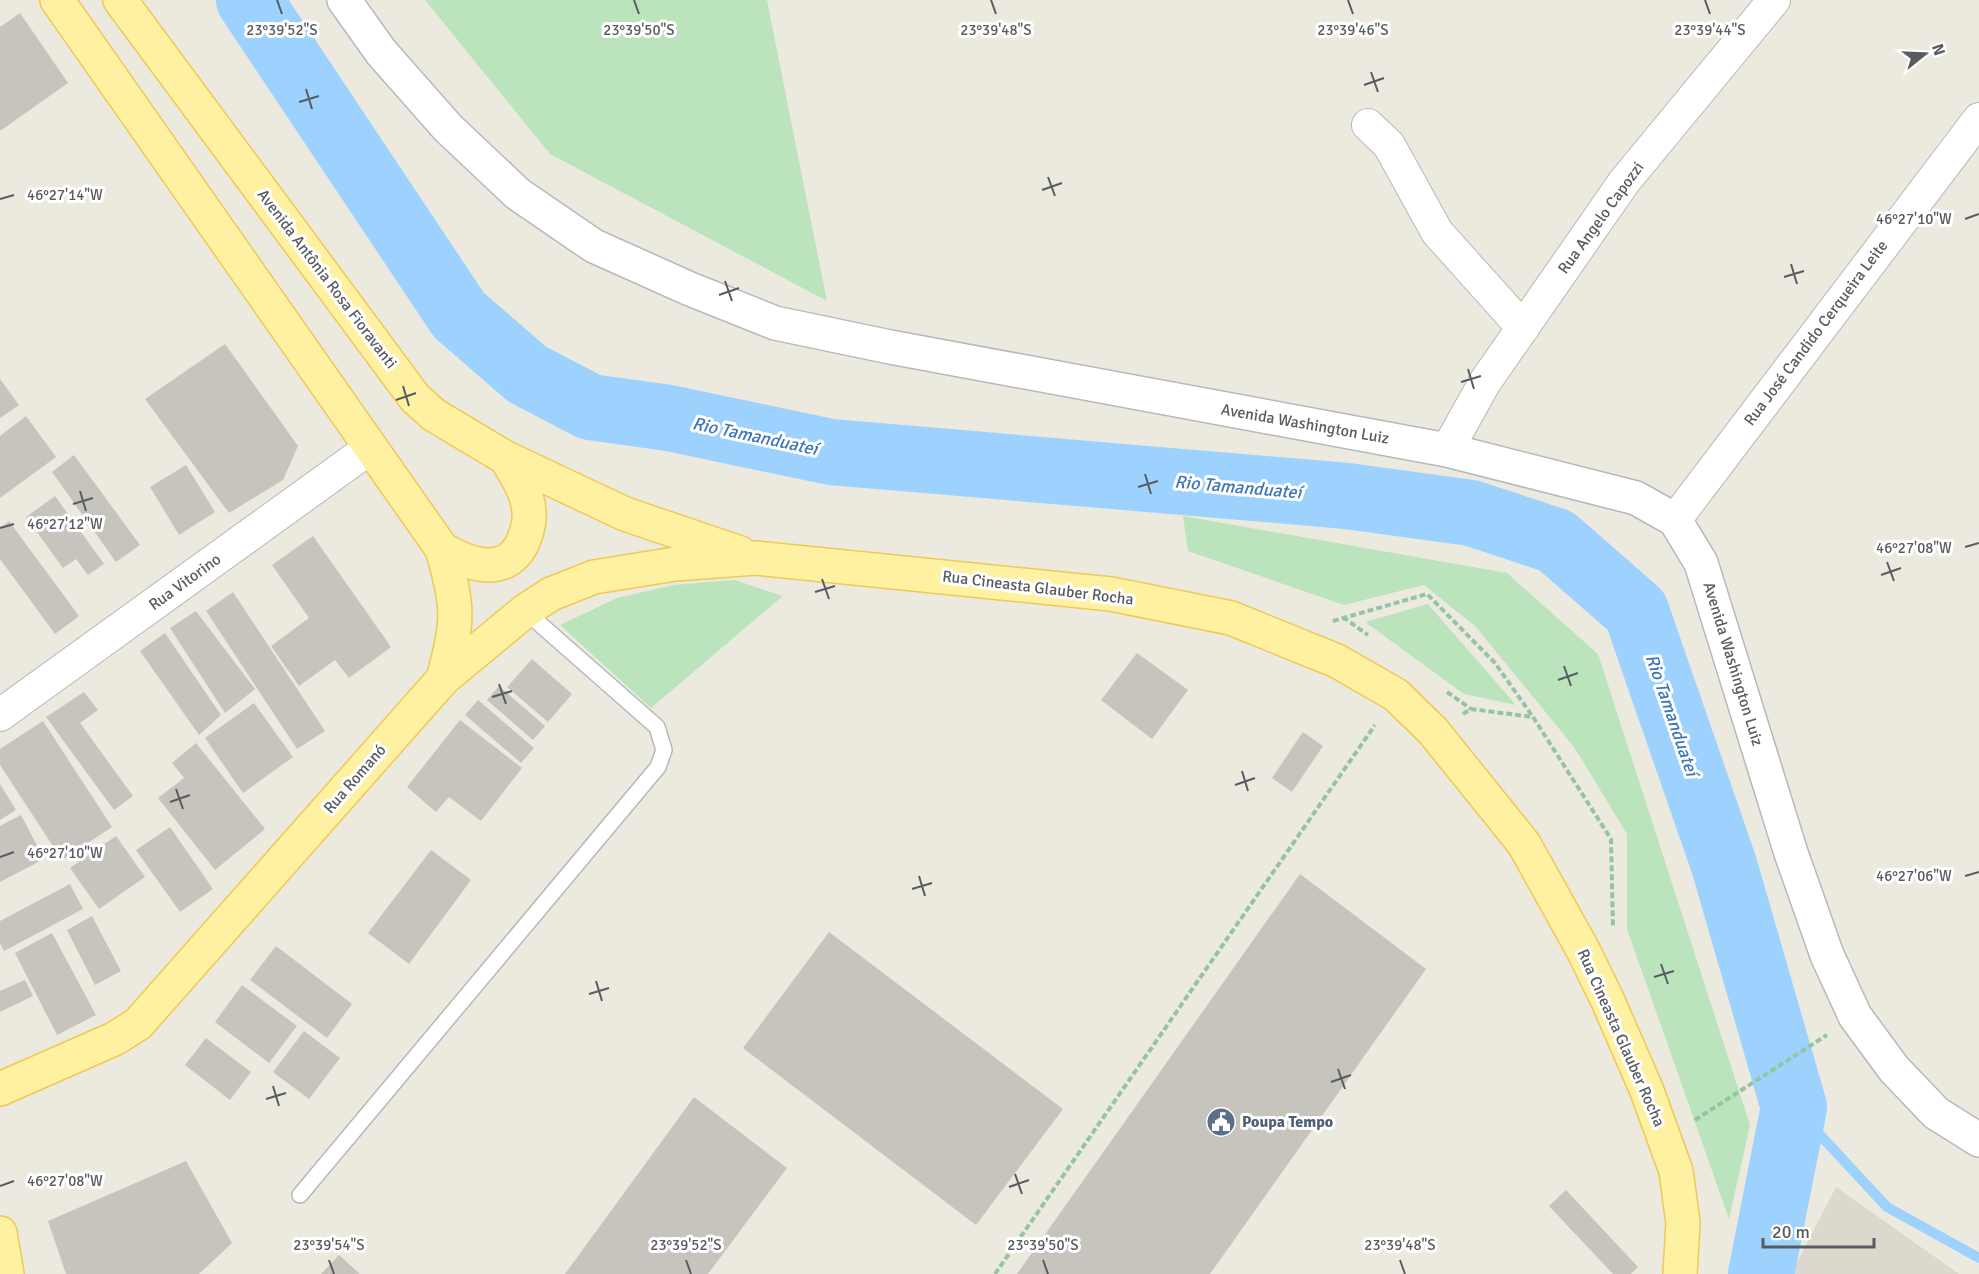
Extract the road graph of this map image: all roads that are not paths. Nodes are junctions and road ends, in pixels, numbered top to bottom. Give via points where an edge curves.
1 (57, 0) edge
2 (120, 0) edge
3 (344, 0) edge
4 (1774, 0) edge
5 (1979, 119) edge
6 (1368, 125) dead end
7 (1523, 328) junction
8 (370, 448) junction
9 (1446, 450) junction
10 (506, 458) junction
11 (1675, 520) junction
12 (442, 549) junction
13 (756, 558) junction
14 (525, 611) junction
15 (442, 679) junction
16 (0, 715) edge
17 (0, 1089) edge
18 (1979, 1140) edge
19 (300, 1195) dead end
20 (0, 1233) edge
21 (7, 1274) edge
22 (1680, 1274) edge

1 - 8 main road
2 - 10 main road, Avenida Antônia Rosa Fioravanti via 416,398 434,415
3 - 9 street, Avenida Washington Luiz via 381,52 448,128 518,194 594,246 701,294 775,323 890,348
4 - 7 street, Rua Angelo Capozzi via 1624,182
5 - 11 street, Rua José Candido Cerqueira Leite
6 - 7 street via 1389,145 1437,231
7 - 9 street, Rua Angelo Capozzi via 1485,382
8 - 12 main road
8 - 16 street, Rua Vitorino
9 - 11 street, Avenida Washington Luiz via 1636,498
10 - 12 main road via 519,479 529,511 529,524 516,554 506,562 485,565 464,562
10 - 13 main road, Avenida Antônia Rosa Fioravanti via 625,514
11 - 18 street, Avenida Washington Luiz via 1701,563 1791,853 1827,955 1855,1016 1894,1069 1936,1113
12 - 15 main road via 457,617
13 - 14 main road, Rua Romanó via 675,564 594,577 551,594
13 - 22 main road, Rua Cineasta Glauber Rocha via 1111,594 1231,618 1337,661 1395,695 1433,731 1524,844 1602,990 1647,1091 1676,1171 1683,1222
14 - 15 main road, Rua Romanó
14 - 19 lane via 657,728 664,750 658,767
15 - 17 main road, Rua Romanó via 138,1024 114,1039
20 - 21 main road

